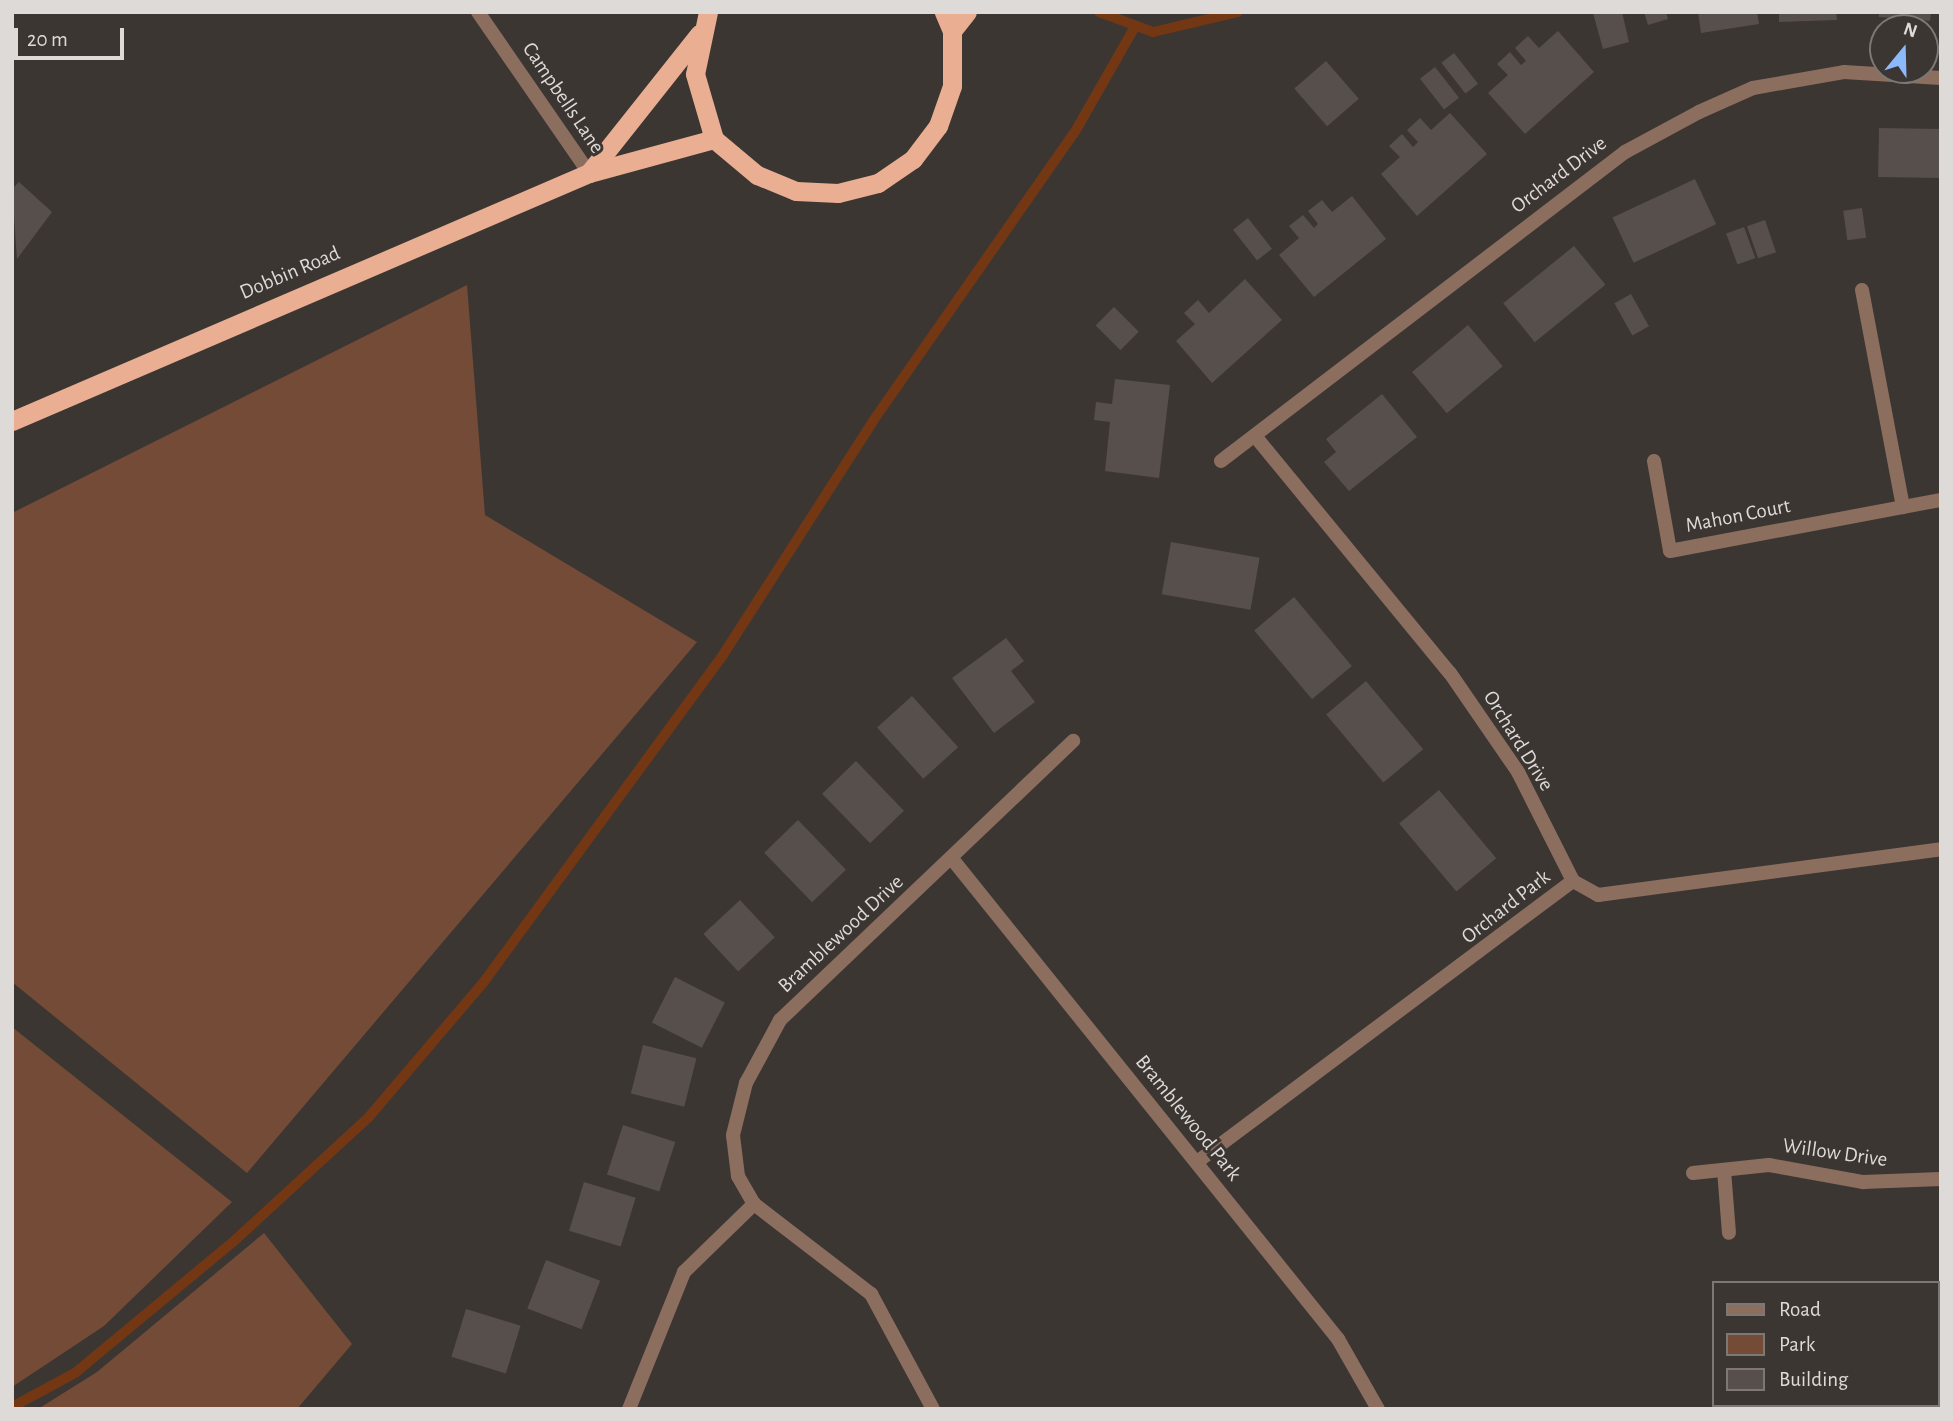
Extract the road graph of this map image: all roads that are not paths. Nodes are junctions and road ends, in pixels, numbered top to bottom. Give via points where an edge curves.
1 (478, 12) edge
2 (708, 12) edge
3 (944, 12) edge
4 (967, 12) edge
5 (952, 31) junction
6 (699, 34) junction
7 (1941, 78) edge
8 (714, 138) junction
9 (589, 173) junction
10 (1862, 290) dead end
11 (12, 421) edge
12 (1255, 436) junction
13 (1221, 461) dead end
14 (1654, 461) dead end
15 (1941, 500) edge
16 (1903, 507) junction
17 (1073, 741) dead end
18 (1941, 849) edge
19 (953, 860) junction
20 (1573, 881) junction
21 (1197, 1162) junction
22 (1724, 1170) junction
23 (1693, 1173) dead end
24 (1941, 1180) edge
25 (754, 1205) junction
26 (1729, 1233) dead end
27 (629, 1409) edge
28 (933, 1409) edge
29 (1378, 1409) edge

1 - 9 street, Campbells Lane
2 - 6 highway
3 - 5 highway
4 - 5 highway
5 - 8 highway via 952,86 938,126 913,159 878,183 838,194 796,191 757,175
6 - 8 highway via 695,74
6 - 9 highway, Dobbin Road
7 - 12 street, Orchard Drive via 1844,72 1753,88 1699,112 1625,152
8 - 9 highway, Dobbin Road
9 - 11 highway, Dobbin Road
10 - 16 street
12 - 13 street, Orchard Drive
12 - 20 street, Orchard Drive via 1450,673 1518,772
14 - 16 street, Mahon Court via 1670,551
15 - 16 street, Mahon Court
17 - 19 street, Bramblewood Drive
18 - 20 street, Orchard Park via 1598,895
19 - 21 street, Bramblewood Park
19 - 25 street, Bramblewood Drive via 779,1020 746,1083 733,1135 738,1176
20 - 21 street, Orchard Park
21 - 29 street, Bramblewood Park via 1338,1339
22 - 23 street, Willow Drive
22 - 24 street, Willow Drive via 1769,1165 1863,1182
22 - 26 street
25 - 27 street via 684,1272
25 - 28 street, Bramblewood Drive via 871,1294

